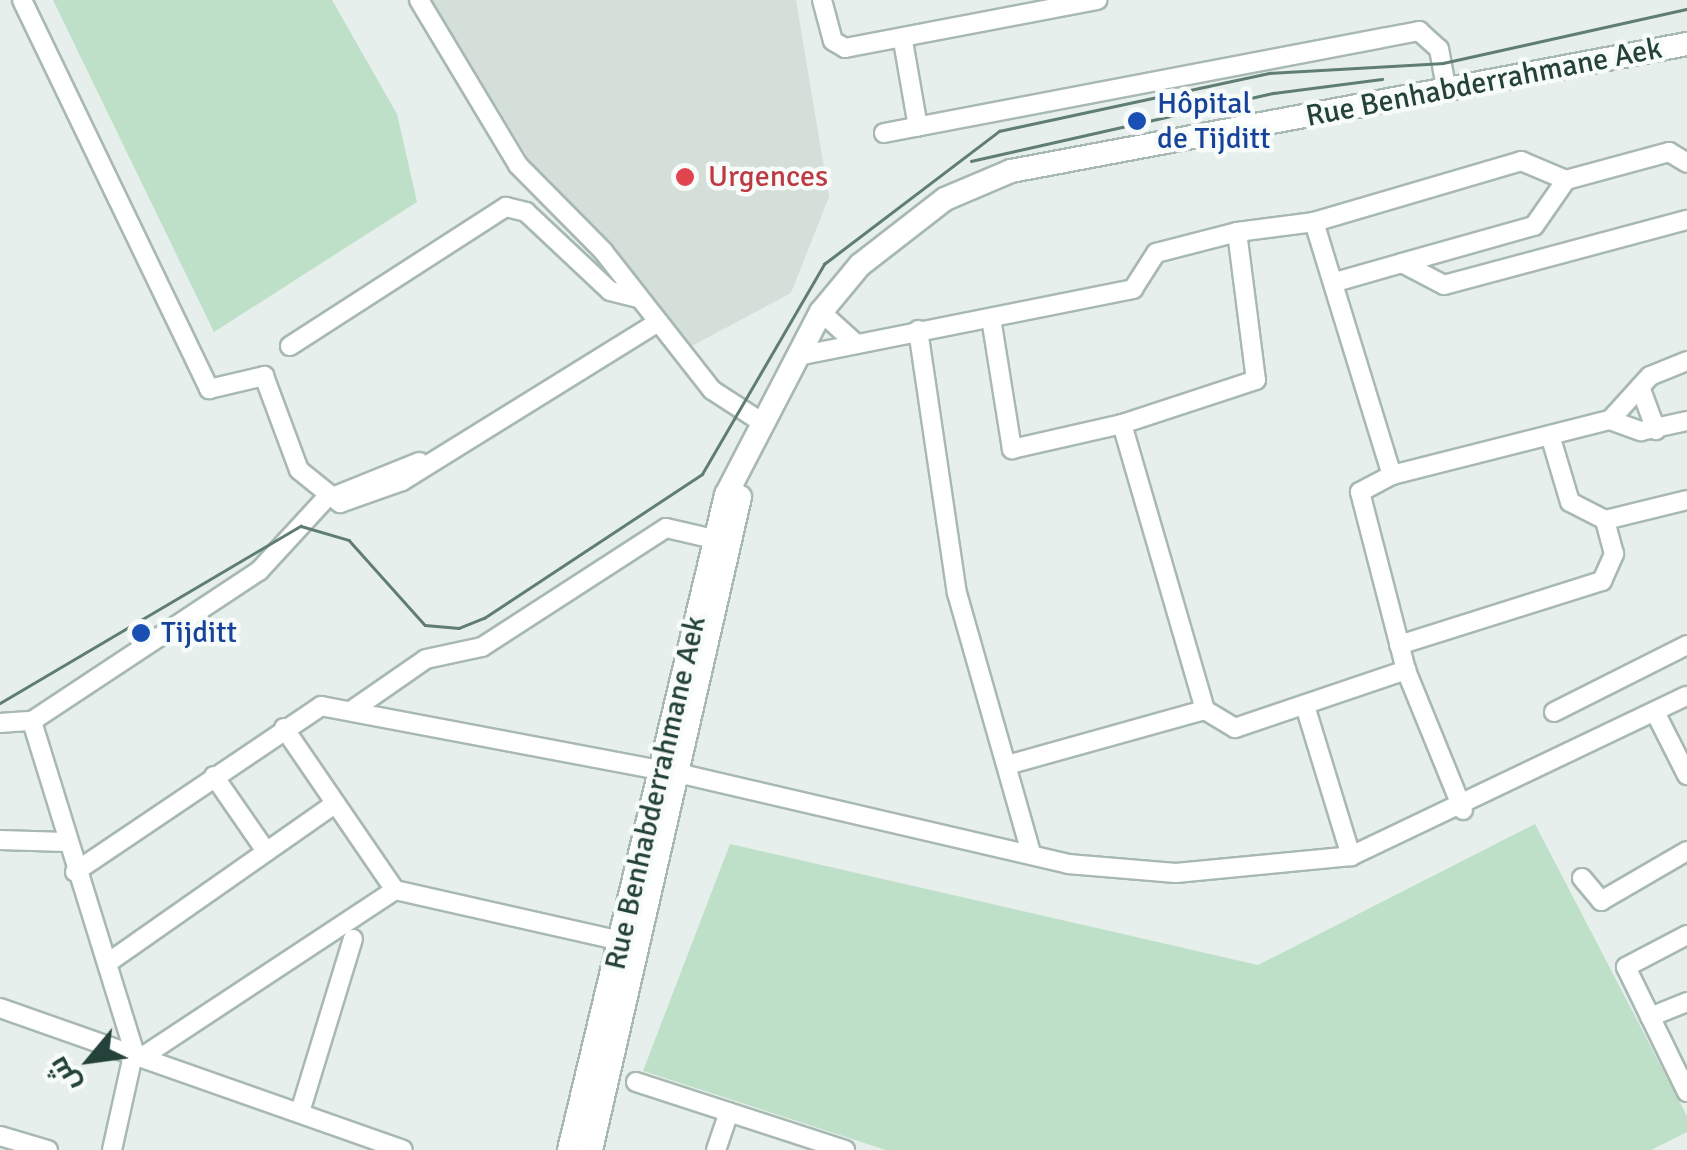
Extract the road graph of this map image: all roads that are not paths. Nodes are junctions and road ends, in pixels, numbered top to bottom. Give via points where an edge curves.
1 (22, 0) edge
2 (419, 0) edge
3 (822, 0) edge
4 (1097, 0) edge
5 (903, 41) junction
6 (1687, 44) edge
7 (1447, 92) junction
8 (918, 127) junction
9 (884, 132) dead end
10 (1687, 163) edge
11 (1566, 180) junction
12 (1687, 220) edge
13 (1314, 222) junction
14 (1237, 232) junction
15 (1402, 263) junction
16 (1339, 281) junction
17 (638, 298) junction
18 (821, 312) junction
19 (992, 318) junction
20 (655, 324) junction
21 (918, 330) junction
22 (853, 341) junction
23 (290, 346) dead end
24 (798, 356) junction
25 (1687, 361) edge
26 (1640, 388) junction
27 (1610, 420) junction
28 (1687, 421) edge
29 (1122, 424) junction
30 (756, 430) junction
31 (1656, 430) junction
32 (1550, 435) junction
33 (1392, 475) junction
34 (332, 496) junction
35 (1687, 500) edge
36 (1606, 520) junction
37 (714, 539) junction
38 (1399, 645) junction
39 (1687, 645) edge
40 (1406, 670) junction
41 (1687, 696) edge
42 (1306, 709) junction
43 (1205, 710) junction
44 (350, 712) junction
45 (1554, 712) dead end
46 (1655, 712) junction
47 (32, 720) junction
48 (0, 723) edge
49 (284, 728) junction
50 (1012, 764) junction
51 (672, 772) junction
52 (1687, 775) edge
53 (214, 776) junction
54 (334, 804) junction
55 (1463, 810) junction
56 (0, 840) edge
57 (66, 842) junction
58 (1030, 850) junction
59 (266, 851) junction
60 (1687, 851) edge
61 (1351, 856) junction
62 (75, 872) junction
63 (1582, 878) dead end
64 (396, 890) junction
65 (1687, 935) edge
66 (353, 939) dead end
67 (622, 941) junction
68 (109, 962) junction
69 (1687, 1002) edge
70 (0, 1008) edge
71 (1650, 1017) junction
72 (140, 1052) junction
73 (1680, 1061) edge
74 (636, 1082) dead end
75 (1687, 1092) edge
76 (300, 1112) junction
77 (728, 1112) junction
78 (0, 1136) edge
79 (839, 1149) edge
80 (48, 1150) edge
81 (112, 1150) edge
82 (403, 1150) edge
83 (569, 1150) edge
84 (591, 1150) edge
85 (716, 1150) edge

1 - 34 street via 209,388 264,376 299,470
2 - 17 street via 518,164
3 - 5 street via 839,46
4 - 5 street
5 - 8 street
6 - 7 main road, Rue Benhabderrahmane Aek
7 - 8 street via 1439,49 1418,32
7 - 18 main road, Rue Benhabderrahmane Aek via 1011,171 924,213
8 - 9 street
10 - 11 street via 1669,152
11 - 13 street via 1520,161
11 - 15 street via 1534,226
12 - 15 street via 1444,286
13 - 14 street
13 - 16 street
14 - 19 street via 1156,253 1133,289
14 - 29 street via 1256,380
15 - 16 street
16 - 33 street
17 - 20 street
17 - 23 street via 610,291 526,212 506,207
18 - 22 street
18 - 24 main road, Rue Benhabderrahmane Aek
19 - 21 street
19 - 29 street via 1012,449
20 - 30 street
20 - 34 street via 419,462
21 - 22 street
21 - 50 street via 957,594
22 - 24 street
24 - 30 main road, Rue Benhabderrahmane Aek
25 - 26 street
26 - 27 street
26 - 31 street
27 - 31 street
27 - 32 street
28 - 31 street
29 - 43 street
30 - 37 main road, Rue Benhabderrahmane Aek
30 - 51 main road, Rue Benhabderrahmane Aek
32 - 33 street
32 - 36 street via 1570,502
33 - 38 street via 1358,502
34 - 47 street via 259,571
35 - 36 street
36 - 38 street via 1614,554 1602,581
37 - 44 street via 666,528 482,647 426,659
37 - 51 main road, Rue Benhabderrahmane Aek
38 - 40 street
39 - 45 street
40 - 42 street
40 - 55 street
41 - 46 street
42 - 43 street via 1235,728
42 - 61 street
43 - 50 street
44 - 49 street via 320,706
44 - 51 street
46 - 52 street
46 - 55 street
47 - 48 street
47 - 57 street
49 - 53 street
49 - 54 street
50 - 58 street
51 - 58 street
51 - 67 main road, Rue Benhabderrahmane Aek
51 - 84 main road, Rue Benhabderrahmane Aek
53 - 59 street
53 - 62 street
54 - 59 street
54 - 64 street
55 - 61 street
56 - 57 street
57 - 62 street
58 - 61 street via 1068,864 1176,873
59 - 68 street
60 - 63 street via 1607,899 1594,898
62 - 68 street
64 - 67 street
64 - 72 street
65 - 71 street via 1626,967
66 - 76 street
67 - 83 main road, Rue Benhabderrahmane Aek
68 - 72 street
69 - 71 street
70 - 72 street
71 - 73 street
72 - 76 street
72 - 81 street
73 - 75 street
74 - 77 street
76 - 82 street
77 - 79 street
77 - 85 street
78 - 80 street

